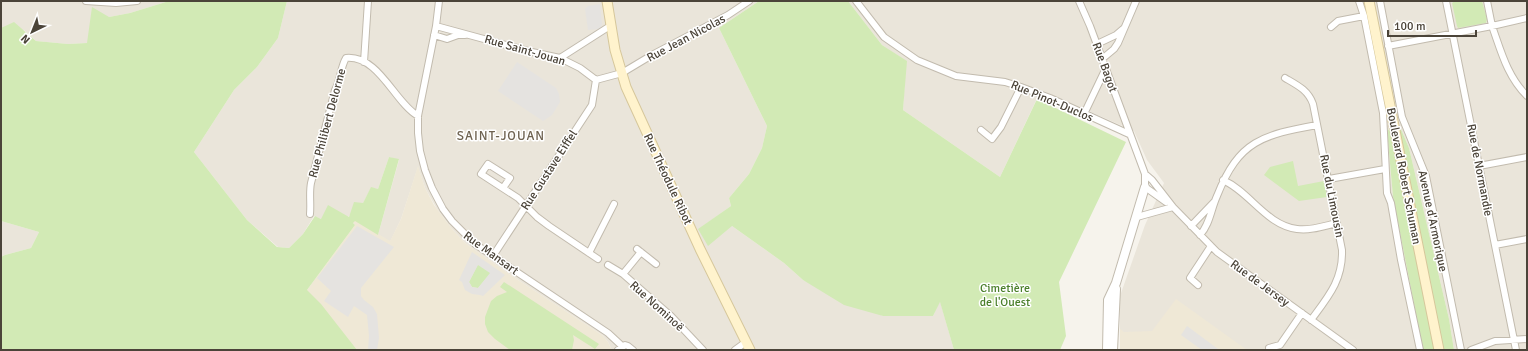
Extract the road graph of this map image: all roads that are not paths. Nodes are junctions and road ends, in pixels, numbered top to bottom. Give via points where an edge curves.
1 (86, 1) edge
2 (137, 1) edge
3 (368, 1) edge
4 (439, 1) edge
5 (607, 1) edge
6 (750, 1) edge
7 (856, 1) edge
8 (1079, 1) edge
9 (1136, 1) edge
10 (1359, 1) edge
11 (1369, 1) edge
12 (1380, 1) edge
13 (1446, 1) edge
14 (1487, 1) edge
15 (1364, 16) junction
16 (1527, 18) edge
17 (436, 26) junction
18 (610, 26) junction
19 (1492, 26) junction
20 (1331, 27) dead end
21 (1124, 28) junction
22 (1453, 33) junction
23 (434, 35) junction
24 (470, 35) junction
25 (1097, 44) junction
26 (1388, 46) junction
27 (560, 58) junction
28 (1102, 59) junction
29 (364, 62) junction
30 (1106, 68) junction
31 (622, 73) junction
32 (1285, 78) dead end
33 (596, 80) junction
34 (1021, 87) junction
35 (1527, 96) edge
36 (1084, 114) junction
37 (418, 116) junction
38 (1318, 125) junction
39 (981, 130) dead end
40 (1129, 134) junction
41 (1527, 157) edge
42 (1479, 166) junction
43 (1385, 169) junction
44 (1145, 174) junction
45 (1328, 179) junction
46 (1223, 180) junction
47 (1145, 187) junction
48 (503, 188) junction
49 (1215, 201) junction
50 (614, 204) dead end
51 (526, 206) junction
52 (1173, 207) junction
53 (310, 214) dead end
54 (1137, 216) junction
55 (1337, 223) junction
56 (1191, 226) junction
57 (1200, 235) junction
58 (1527, 239) edge
59 (1495, 245) junction
60 (1211, 246) junction
61 (589, 253) junction
62 (493, 256) junction
63 (598, 259) dead end
64 (656, 264) dead end
65 (608, 265) dead end
66 (622, 274) junction
67 (1116, 283) junction
68 (1198, 285) dead end
69 (1302, 313) junction
70 (1311, 320) junction
71 (1514, 339) junction
72 (1527, 339) edge
73 (748, 346) edge
74 (620, 348) edge
75 (1269, 348) dead end
76 (633, 350) edge
77 (703, 350) edge
78 (735, 350) edge
79 (1107, 350) edge
80 (1113, 350) edge
81 (1353, 350) edge
82 (1420, 350) edge
83 (1439, 350) edge
84 (1461, 350) edge
85 (1471, 350) edge
86 (1516, 350) edge

1 - 2 street
3 - 29 street
4 - 17 street, Rue Mansart
5 - 18 main road, Rue Théodule Ribot
6 - 31 street, Rue Jean Nicolas
7 - 34 street, Rue Pinot-Duclos via 884,37 916,60 956,76 1005,82
8 - 25 street, Rue Bagot
9 - 21 street
10 - 15 street
11 - 83 main road, Boulevard Robert Schuman
12 - 26 street, Avenue d'Armorique
13 - 22 street, Rue de Normandie
14 - 19 street
15 - 20 street via 1338,21
15 - 43 street via 1383,113
16 - 19 street
17 - 23 street, Rue Mansart
17 - 24 street, Rue Saint-Jouan
18 - 27 street
18 - 31 main road, Rue Théodule Ribot
19 - 22 street
19 - 35 street via 1505,64
21 - 25 street
21 - 28 street via 1118,44
22 - 26 street
22 - 42 street, Rue de Normandie
23 - 24 street, Rue Saint-Jouan via 447,39 458,35
23 - 37 street, Rue Mansart
24 - 27 street, Rue Saint-Jouan
25 - 28 street, Rue Bagot
26 - 84 street, Avenue d'Armorique via 1402,117 1426,176
27 - 33 street, Rue Saint-Jouan
28 - 30 street, Rue Bagot
29 - 37 street, Rue Philibert Delorme via 387,81 410,111
29 - 53 street, Rue Philibert Delorme via 354,57 346,58 343,63 311,183
30 - 36 street
30 - 40 street, Rue Bagot
31 - 33 street
31 - 73 main road, Rue Théodule Ribot via 638,115
32 - 38 street, Rue du Limousin via 1304,89 1310,96
33 - 51 street, Rue Gustave Eiffel via 592,105
34 - 36 street, Rue Pinot-Duclos
34 - 39 street via 1001,127 992,139
36 - 40 street, Rue Pinot-Duclos
37 - 62 street, Rue Mansart via 424,170 443,209 475,244
38 - 45 street, Rue du Limousin
38 - 46 street via 1283,131 1259,140 1243,153
40 - 44 street, Rue de Jersey
41 - 42 street
42 - 59 street, Rue de Normandie
43 - 45 street
43 - 82 street via 1387,193 1391,202
44 - 47 street, Rue de Jersey
44 - 52 street, Rue de Jersey
45 - 55 street, Rue du Limousin
46 - 49 street
46 - 55 street via 1232,184 1271,218 1285,226 1305,230
47 - 52 street, Rue de Jersey
47 - 54 street
48 - 48 street via 510,178 488,164 481,174
48 - 51 street
49 - 56 street
49 - 57 street
50 - 61 street
51 - 61 street via 536,217
51 - 62 street, Rue Gustave Eiffel
52 - 54 street
52 - 56 street, Rue de Jersey
54 - 67 street
55 - 70 street, Rue du Limousin via 1342,250 1341,268 1334,288
56 - 57 street, Rue de Jersey
57 - 60 street, Rue de Jersey
58 - 59 street
59 - 71 street, Rue de Normandie
60 - 68 street via 1190,278
60 - 69 street, Rue de Jersey
61 - 63 street
62 - 74 street, Rue Mansart via 608,333
64 - 66 street via 639,250
65 - 66 street, Rue Nominoë
66 - 77 street, Rue Nominoë via 680,324
67 - 79 street via 1108,300
67 - 80 street
69 - 70 street, Rue de Jersey
69 - 75 street via 1280,345
70 - 81 street, Rue de Jersey
71 - 72 street
71 - 85 street via 1495,340
71 - 86 street, Rue de Normandie
73 - 78 street
74 - 76 street via 628,346

